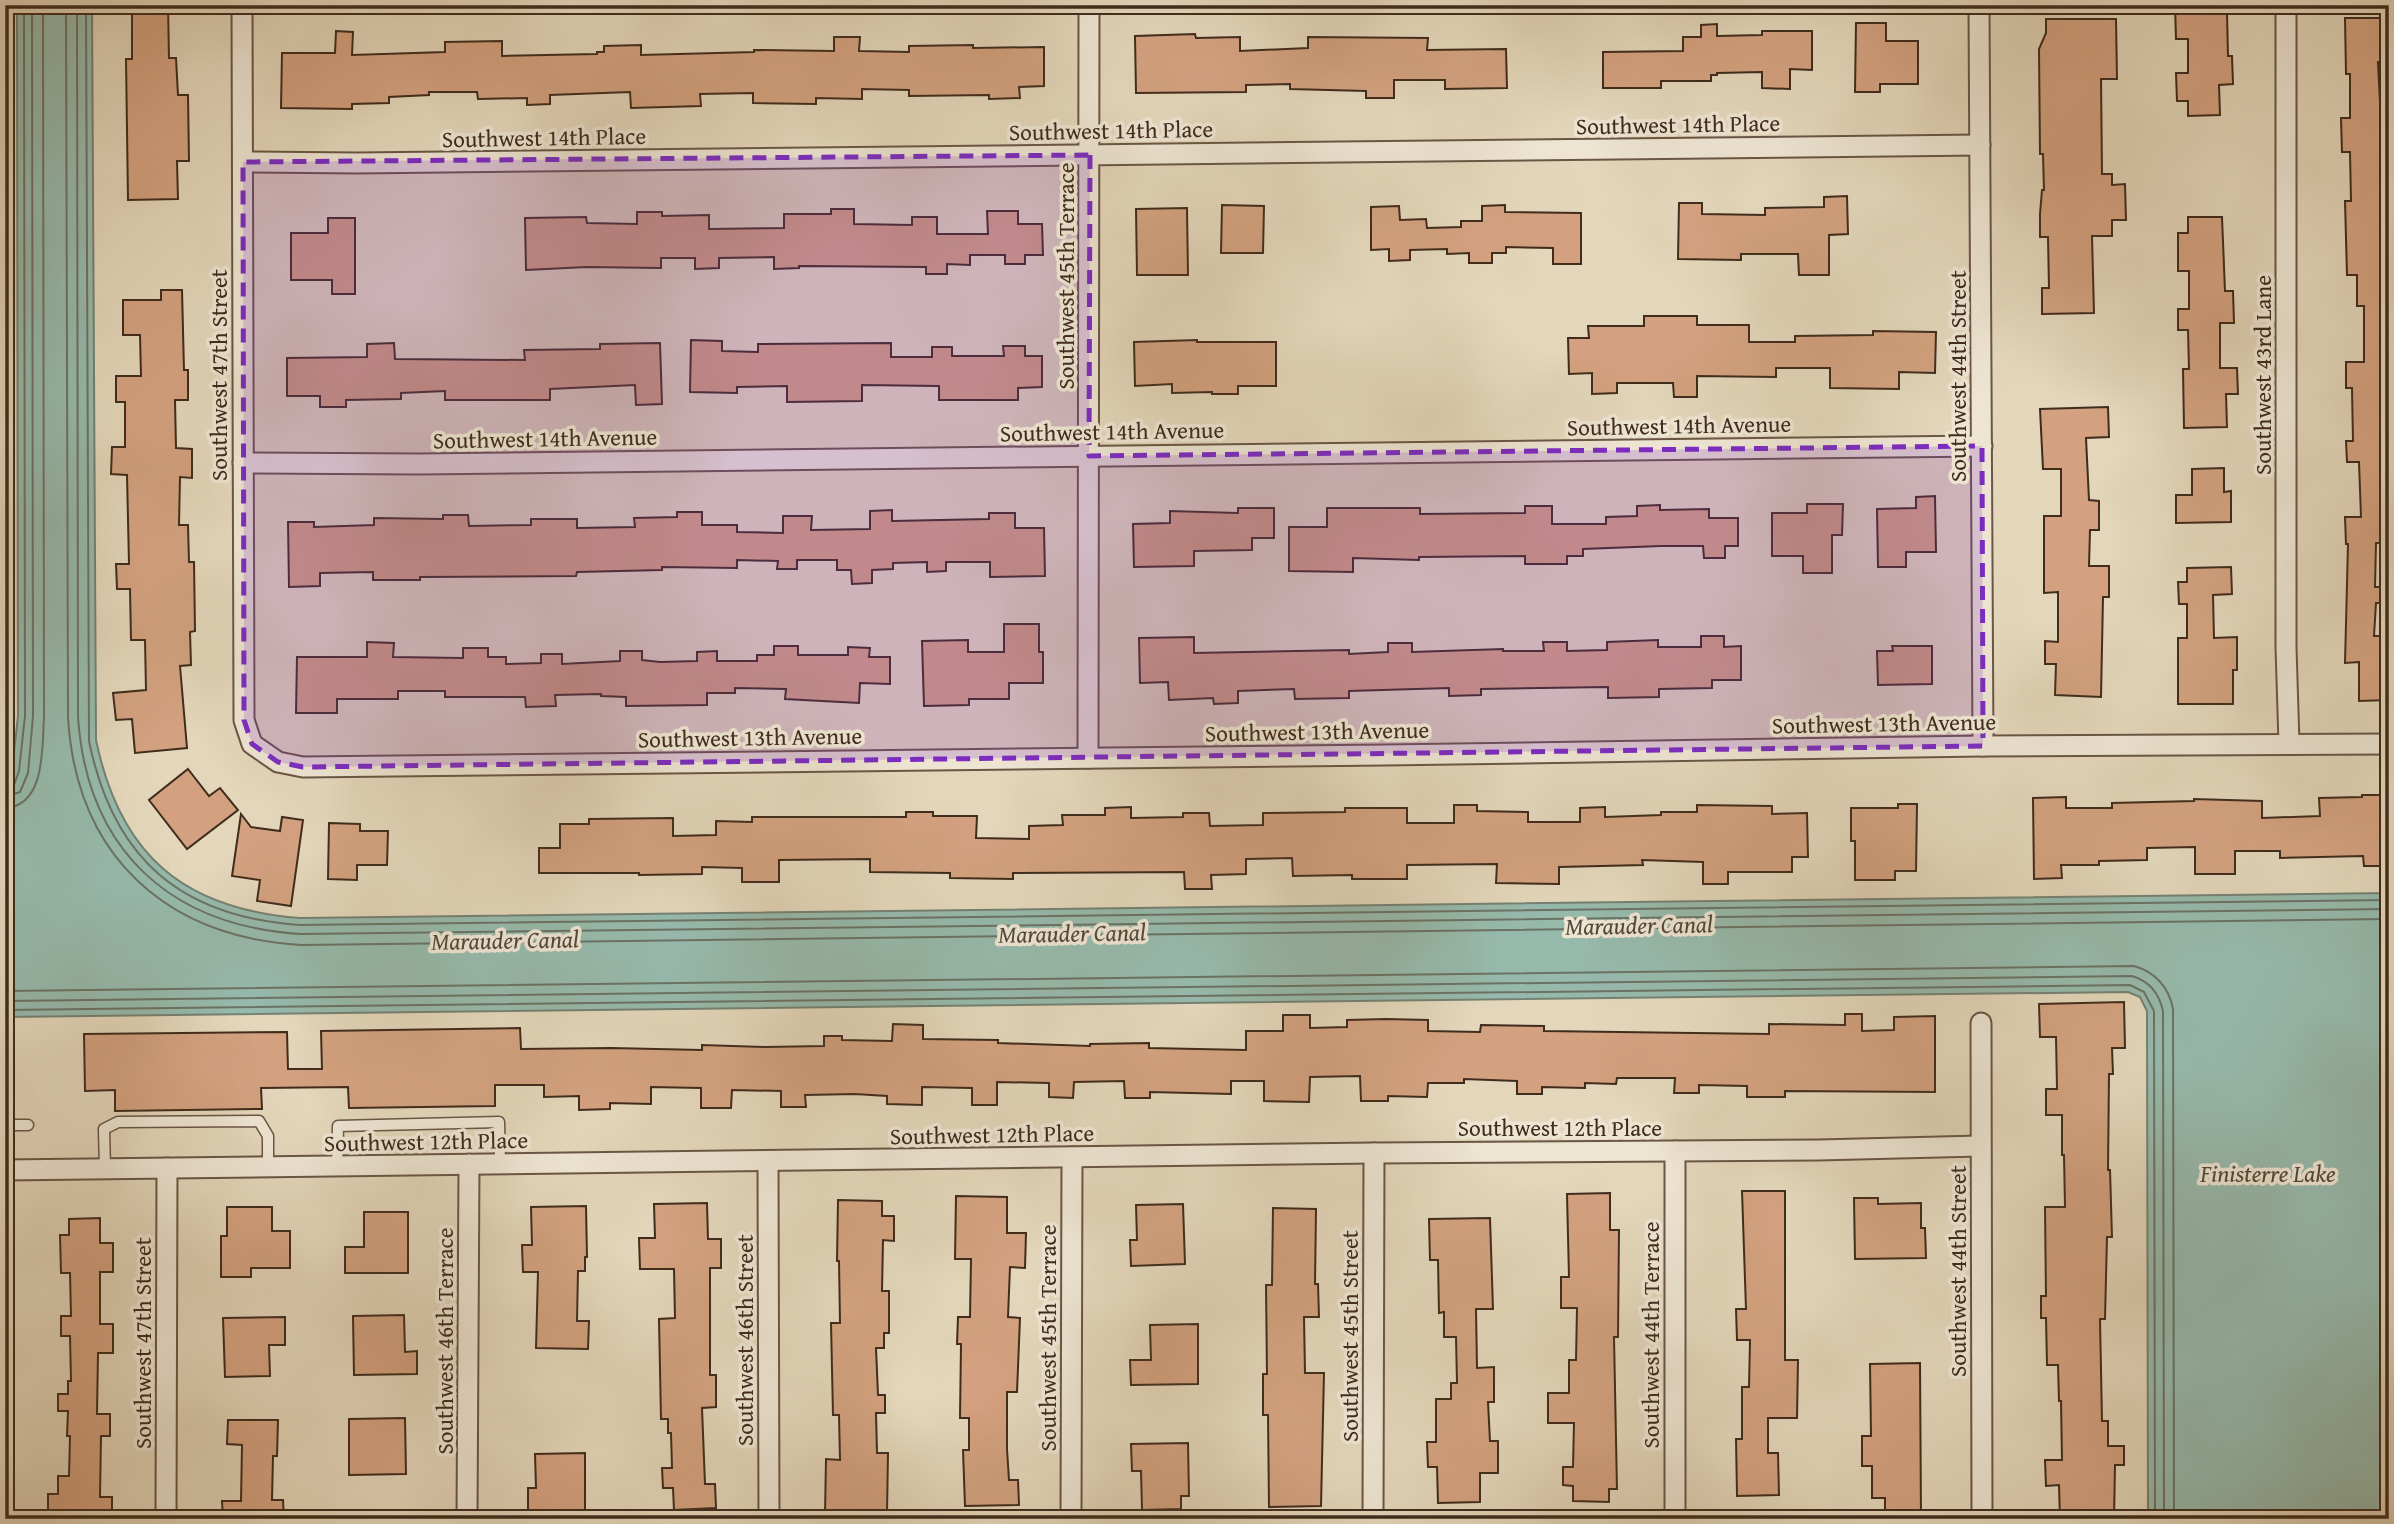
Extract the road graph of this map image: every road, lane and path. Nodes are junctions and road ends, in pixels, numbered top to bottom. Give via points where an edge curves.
1 (242, 5) edge
2 (1089, 5) edge
3 (1979, 5) edge
4 (2286, 5) edge
5 (1980, 145) junction
6 (1090, 155) junction
7 (243, 162) junction
8 (1982, 446) junction
9 (1089, 456) junction
10 (243, 463) junction
11 (252, 744) joint
12 (2290, 744) junction
13 (2389, 744) edge
14 (1983, 746) junction
15 (1088, 758) junction
16 (1981, 1023) dead end
17 (5, 1125) edge
18 (28, 1125) dead end
19 (1980, 1146) junction
20 (1675, 1151) junction
21 (1374, 1153) junction
22 (1072, 1157) junction
23 (768, 1162) junction
24 (469, 1164) junction
25 (500, 1164) junction
26 (337, 1166) junction
27 (268, 1167) junction
28 (167, 1168) junction
29 (105, 1169) junction
30 (5, 1170) edge
31 (166, 1519) edge
32 (467, 1519) edge
33 (769, 1519) edge
34 (1071, 1519) edge
35 (1373, 1519) edge
36 (1675, 1519) edge
37 (1982, 1519) edge

1 - 7 street, Southwest 47th Street
2 - 6 street, Southwest 45th Terrace
3 - 5 street, Southwest 44th Street
4 - 12 street, Southwest 43rd Lane
5 - 6 street, Southwest 14th Place
5 - 8 street, Southwest 44th Street
6 - 7 street, Southwest 14th Place
6 - 9 street, Southwest 45th Terrace
7 - 10 street, Southwest 47th Street
8 - 9 street, Southwest 14th Avenue
8 - 14 street, Southwest 44th Street
9 - 10 street, Southwest 14th Avenue
9 - 15 street, Southwest 45th Terrace
10 - 11 street, Southwest 47th Street via 244,720
11 - 15 street, Southwest 13th Avenue via 278,762 303,766
12 - 13 street, Southwest 13th Avenue
12 - 14 street, Southwest 13th Avenue
14 - 15 street, Southwest 13th Avenue
16 - 19 street, Southwest 44th Street
17 - 18 lane
19 - 20 street, Southwest 12th Place
19 - 37 street, Southwest 44th Street
20 - 21 street, Southwest 12th Place
20 - 36 street, Southwest 44th Terrace
21 - 22 street, Southwest 12th Place
21 - 35 street, Southwest 45th Street
22 - 23 street, Southwest 12th Place
22 - 34 street, Southwest 45th Terrace
23 - 25 street, Southwest 12th Place
23 - 33 street, Southwest 46th Street
24 - 25 street, Southwest 12th Place
24 - 26 street, Southwest 12th Place
24 - 32 street, Southwest 46th Terrace
25 - 26 lane via 499,1122 338,1126
26 - 27 street, Southwest 12th Place
27 - 28 street, Southwest 12th Place
27 - 29 lane via 268,1136 259,1121 131,1121 104,1129
28 - 29 street, Southwest 12th Place
28 - 31 street, Southwest 47th Street
29 - 30 street, Southwest 12th Place

